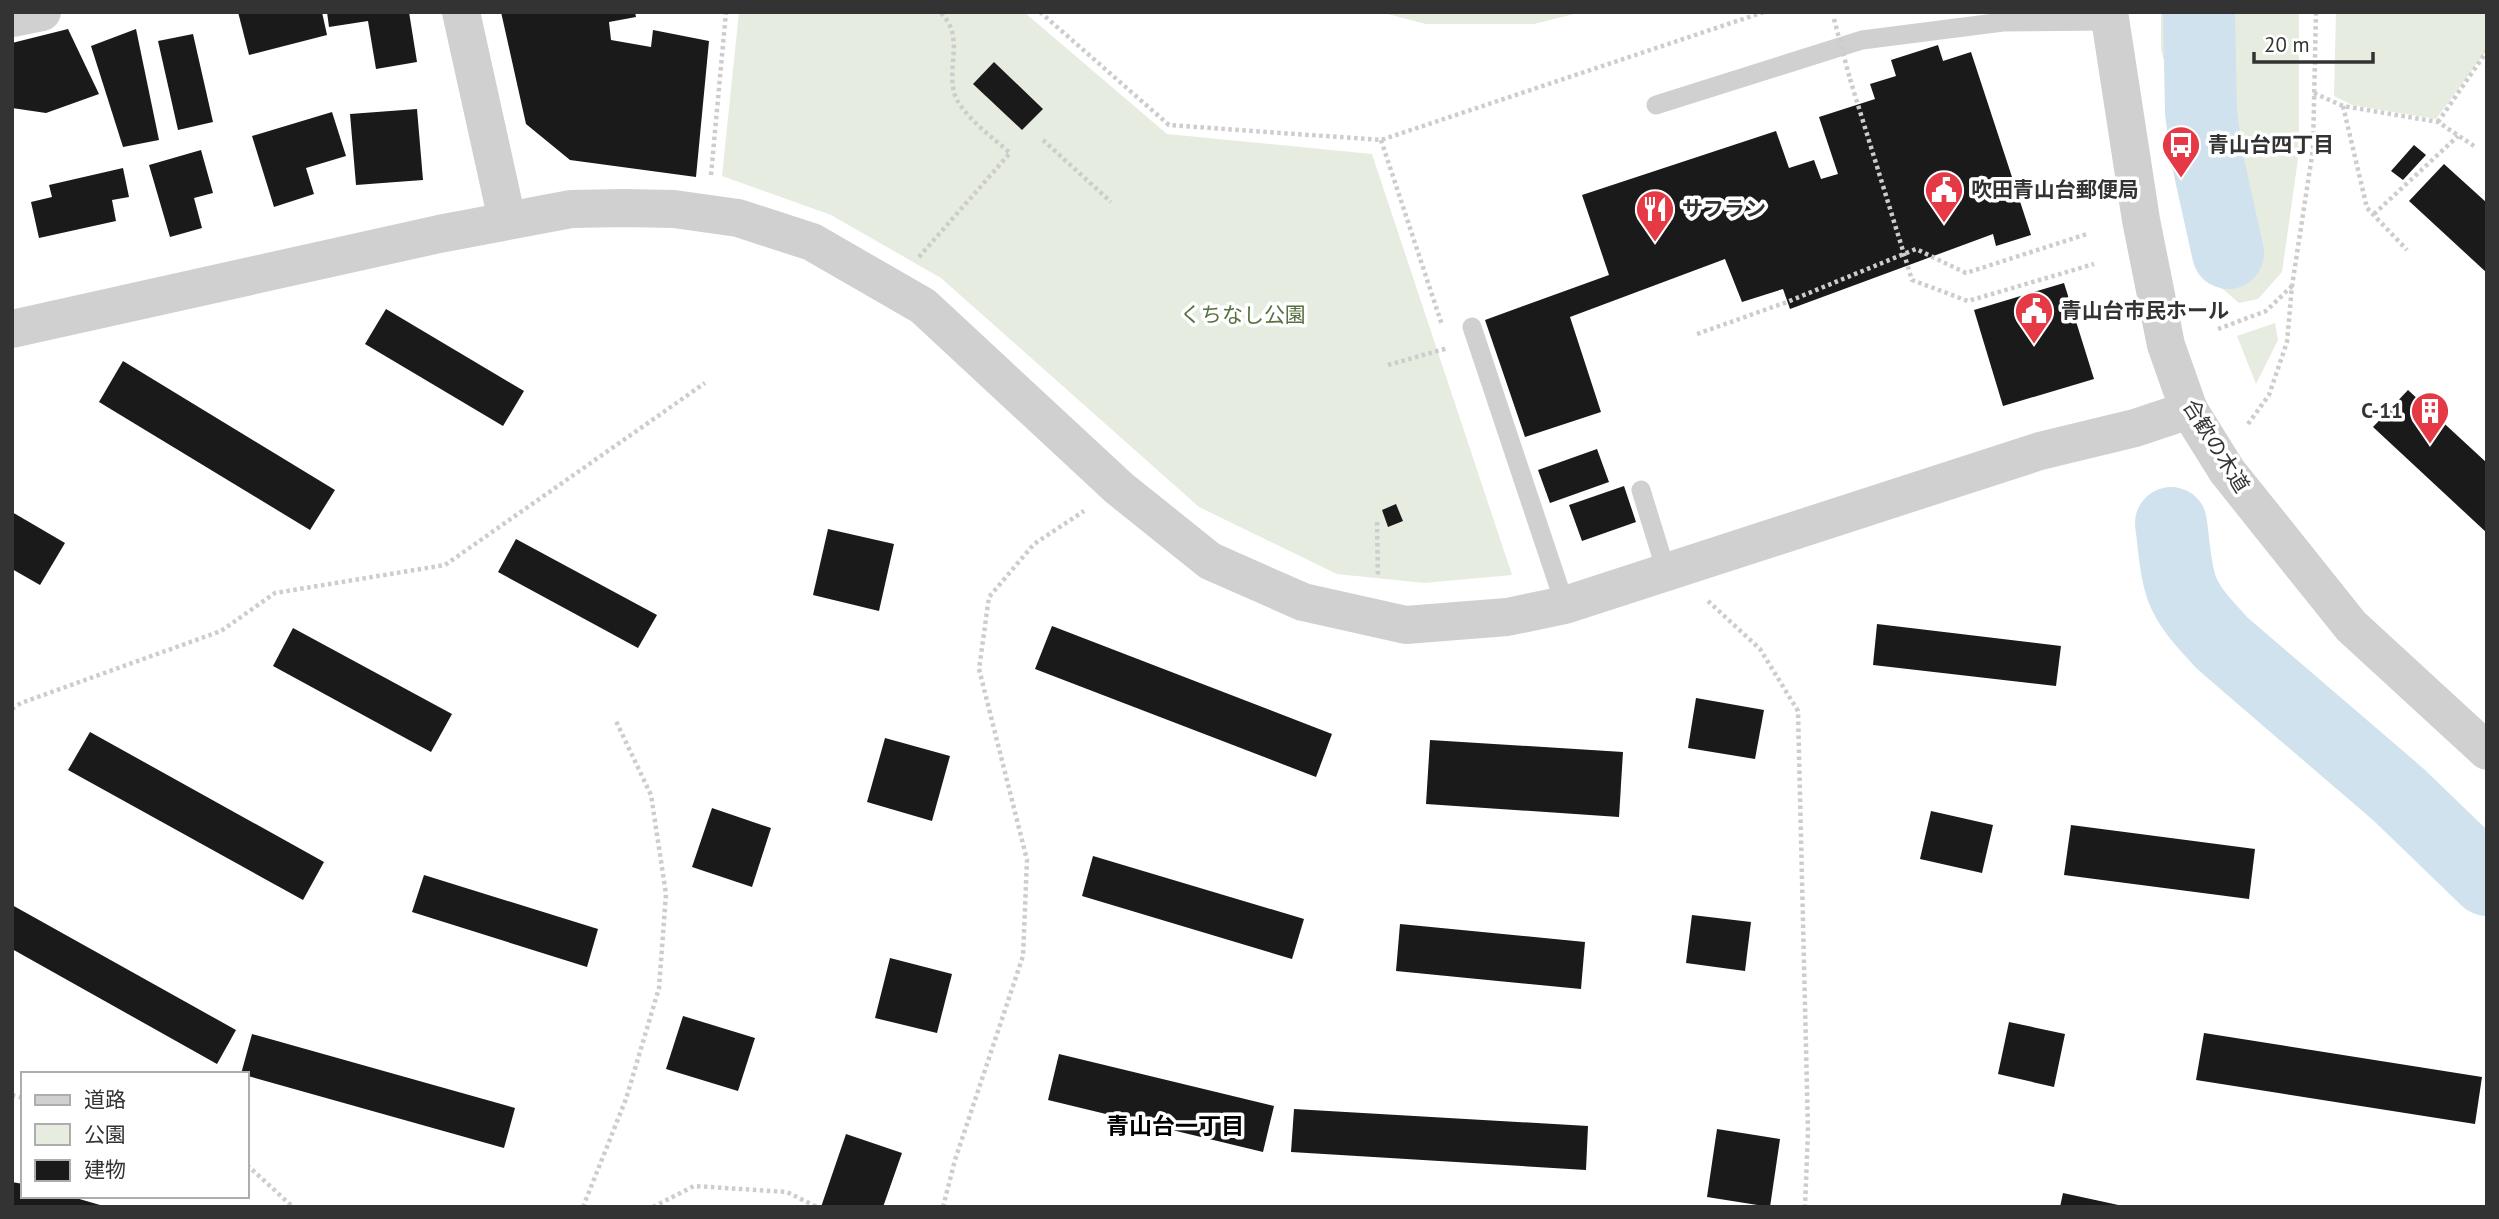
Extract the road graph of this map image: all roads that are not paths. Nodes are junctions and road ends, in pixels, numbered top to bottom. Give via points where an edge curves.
1 (42, 12) edge
2 (461, 12) edge
3 (2109, 17) edge
4 (12, 19) edge
5 (1656, 105) dead end
6 (507, 220) junction
7 (1472, 327) dead end
8 (12, 329) edge
9 (2189, 410) junction
10 (1641, 490) dead end
11 (1666, 571) junction
12 (1565, 605) junction
13 (2487, 751) edge

1 - 4 street
2 - 6 street
3 - 5 lane via 2003,22 1862,40
3 - 9 street, 合歓の木道 via 2166,345
6 - 8 street
6 - 12 street via 571,209 674,209 738,218 812,242 923,306 1119,488 1210,561 1303,602 1406,625 1507,617
7 - 12 lane
9 - 11 street via 2040,451
9 - 13 street, 合歓の木道 via 2227,471 2351,626
10 - 11 lane
11 - 12 street

